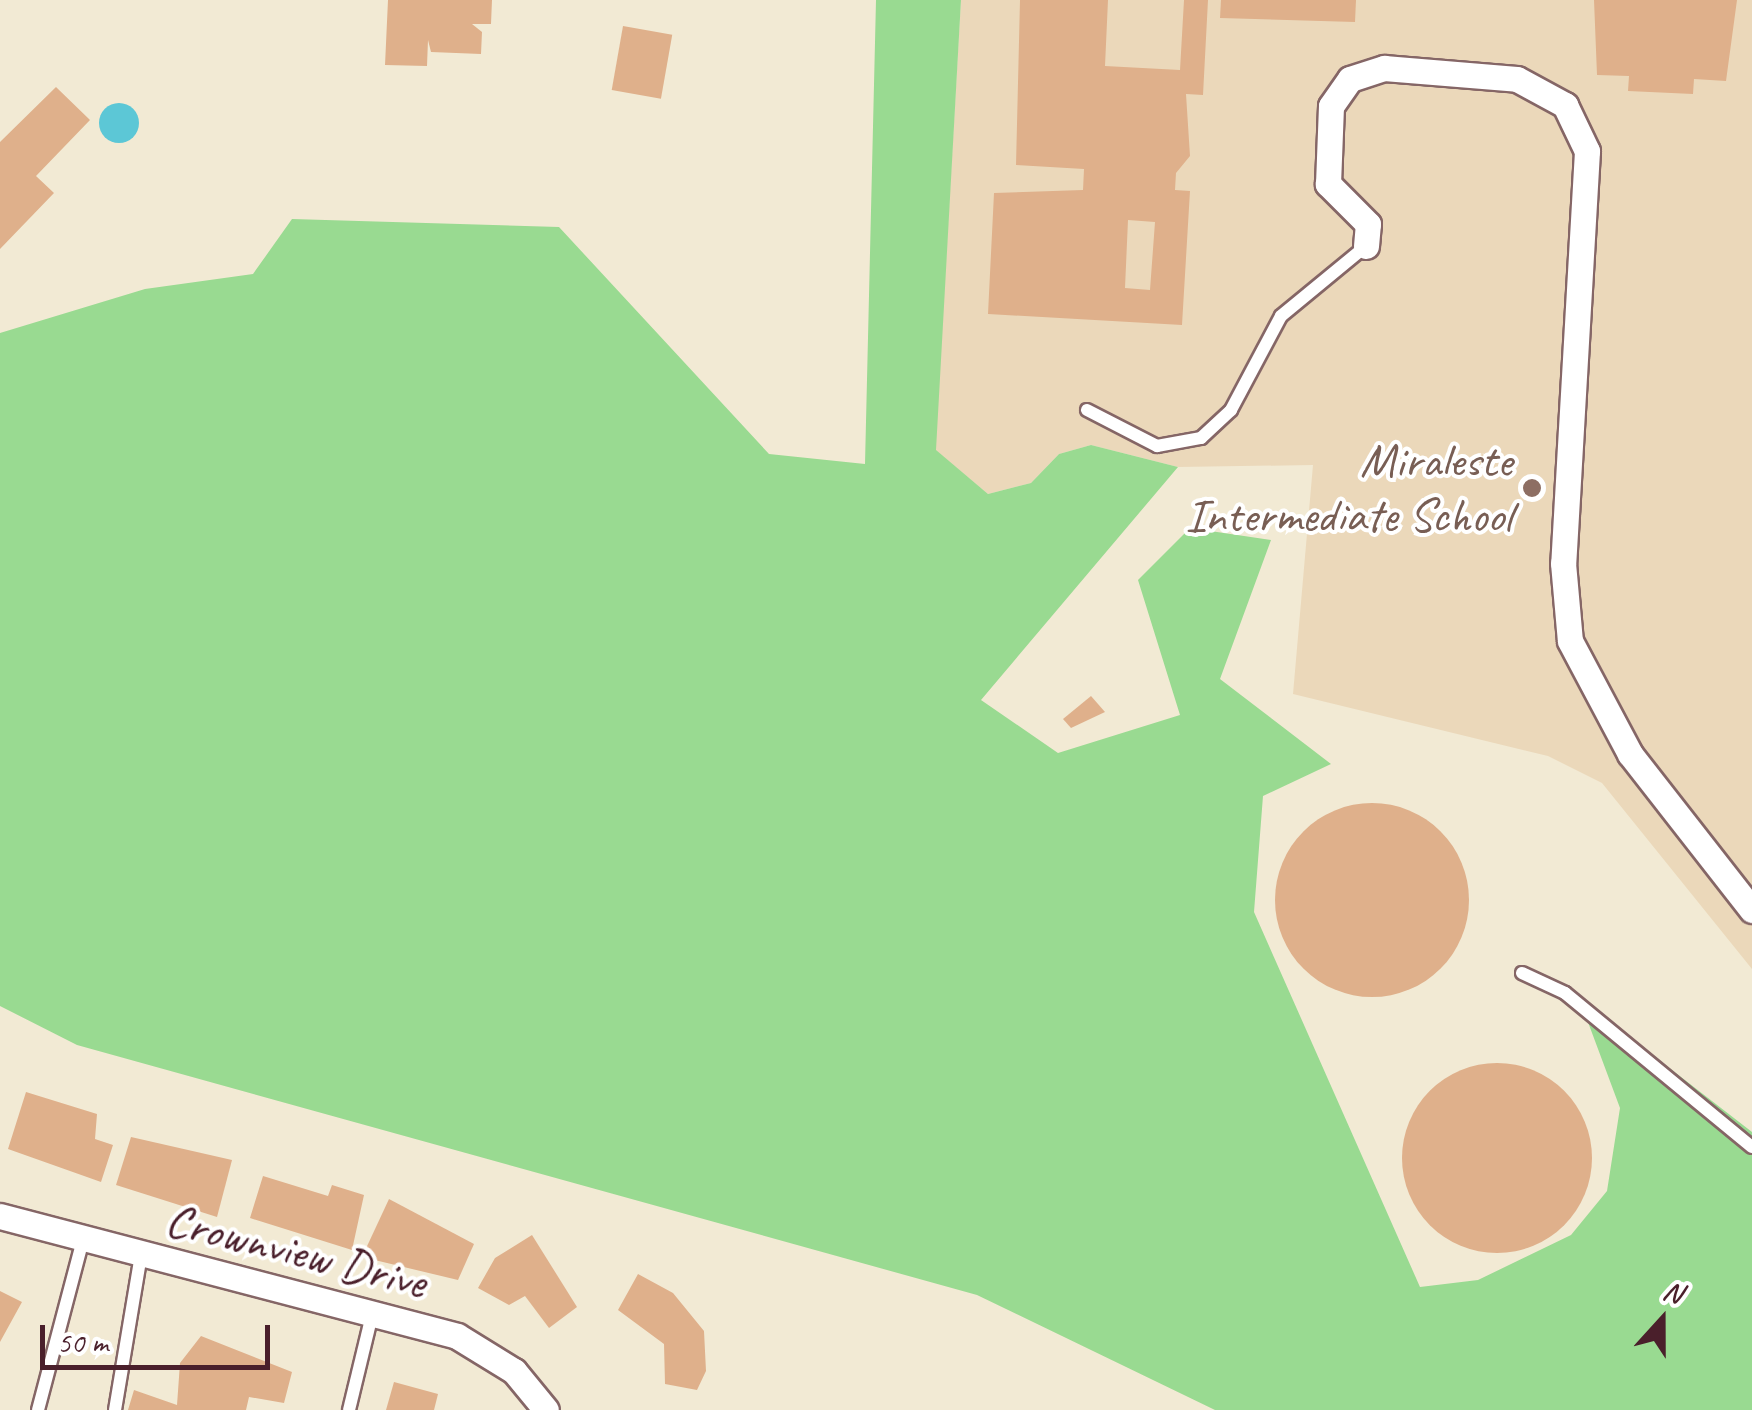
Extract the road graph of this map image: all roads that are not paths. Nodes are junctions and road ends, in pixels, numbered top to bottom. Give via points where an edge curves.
1 (1366, 246) joint
2 (1087, 410) dead end
3 (1752, 910) edge
4 (1522, 973) dead end
5 (1752, 1147) edge
6 (0, 1216) edge
7 (83, 1240) junction
8 (141, 1255) junction
9 (372, 1314) junction
10 (38, 1410) edge
11 (115, 1410) edge
12 (349, 1410) edge
13 (546, 1410) edge

1 - 2 lane via 1281,316 1230,410 1200,438 1157,446
1 - 3 street via 1368,224 1328,184 1331,106 1350,79 1384,68 1518,78 1565,105 1587,151 1563,563 1570,641 1630,754
4 - 5 lane via 1566,993
6 - 7 street, Crownview Drive
7 - 8 street, Crownview Drive
7 - 10 lane
8 - 9 street, Crownview Drive
8 - 11 lane
9 - 12 lane
9 - 13 street, Crownview Drive via 458,1336 514,1370

